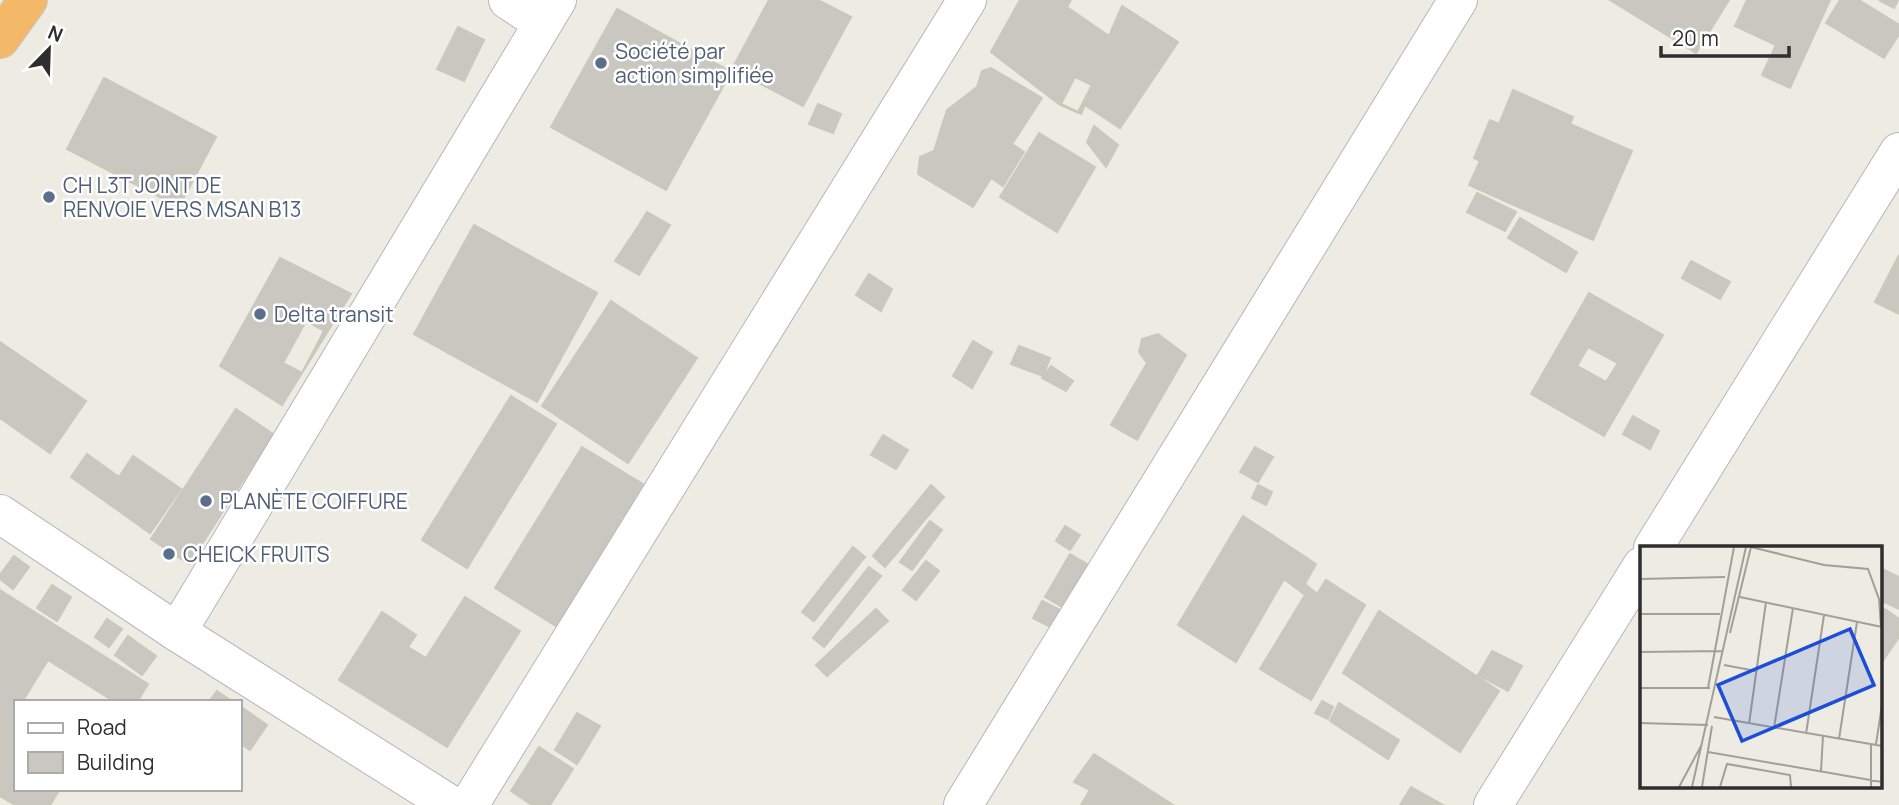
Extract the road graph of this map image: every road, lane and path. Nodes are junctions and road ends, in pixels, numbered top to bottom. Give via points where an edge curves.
1 (28, 0) edge
2 (508, 0) edge
3 (967, 0) edge
4 (1458, 0) edge
5 (550, 12) edge
6 (0, 39) edge
7 (1899, 152) edge
8 (0, 514) edge
9 (1654, 546) edge
10 (1640, 569) edge
11 (177, 632) junction
12 (451, 805) edge
13 (469, 805) edge
14 (963, 805) edge
15 (1493, 805) edge

1 - 6 highway
2 - 5 street
3 - 13 street
4 - 14 street
5 - 11 street
7 - 9 street
8 - 11 street
10 - 15 street
11 - 12 street

